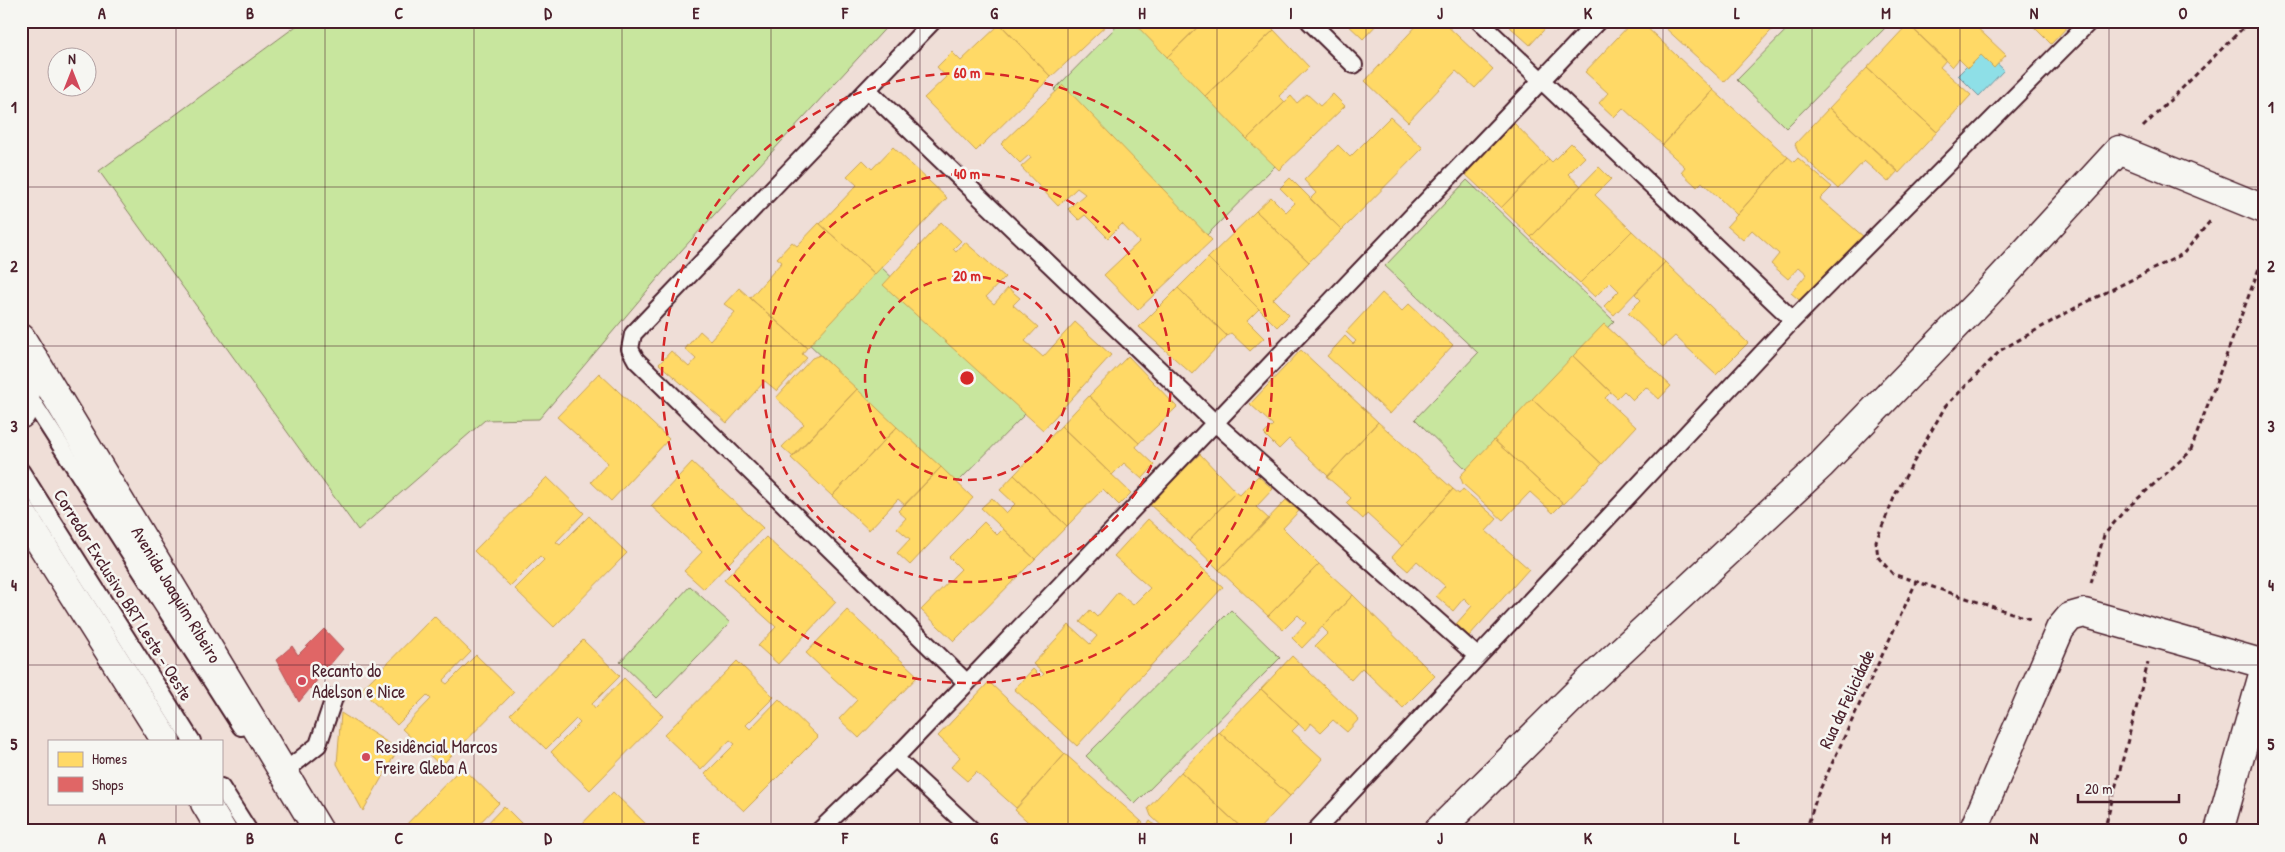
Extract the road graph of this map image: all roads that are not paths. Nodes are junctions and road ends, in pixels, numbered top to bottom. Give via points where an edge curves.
1 (933, 21) edge
2 (1309, 21) edge
3 (1479, 21) edge
4 (1598, 21) edge
5 (2090, 21) edge
6 (1354, 65) dead end
7 (1540, 82) junction
8 (868, 90) junction
9 (2264, 209) edge
10 (1793, 320) junction
11 (28, 349) edge
12 (23, 397) edge
13 (1216, 423) junction
14 (21, 471) edge
15 (21, 512) edge
16 (21, 548) edge
17 (54, 562) junction
18 (1477, 656) junction
19 (2264, 664) edge
20 (2264, 670) edge
21 (968, 684) junction
22 (334, 698) dead end
23 (165, 740) edge
24 (191, 740) edge
25 (895, 758) junction
26 (284, 772) junction
27 (222, 790) edge
28 (206, 804) edge
29 (222, 831) edge
30 (249, 831) edge
31 (306, 831) edge
32 (318, 831) edge
33 (819, 831) edge
34 (973, 831) edge
35 (1316, 831) edge
36 (1438, 831) edge
37 (1973, 831) edge
38 (2219, 831) edge

1 - 8 lane
2 - 6 lane
3 - 7 lane
4 - 7 lane
5 - 10 lane
7 - 10 lane
7 - 13 lane
8 - 13 lane
8 - 21 lane via 633,334 630,348 643,367
9 - 36 street via 2119,150 1983,298 1822,465 1588,682
10 - 18 lane
11 - 12 street, Avenida Joaquim Ribeiro
11 - 26 street, Avenida Joaquim Ribeiro
12 - 31 lane, Corredor Exclusivo BRT Leste - Oeste
13 - 18 lane
13 - 21 lane
14 - 24 lane, Corredor Exclusivo BRT Leste - Oeste
15 - 17 street
16 - 17 street
17 - 23 street
18 - 35 lane
19 - 37 street via 2084,613 2070,616 2060,629
20 - 38 street
21 - 25 lane
22 - 26 lane via 318,745
25 - 33 lane
25 - 34 lane
26 - 32 street, Avenida Joaquim Ribeiro
27 - 30 lane
28 - 29 street

